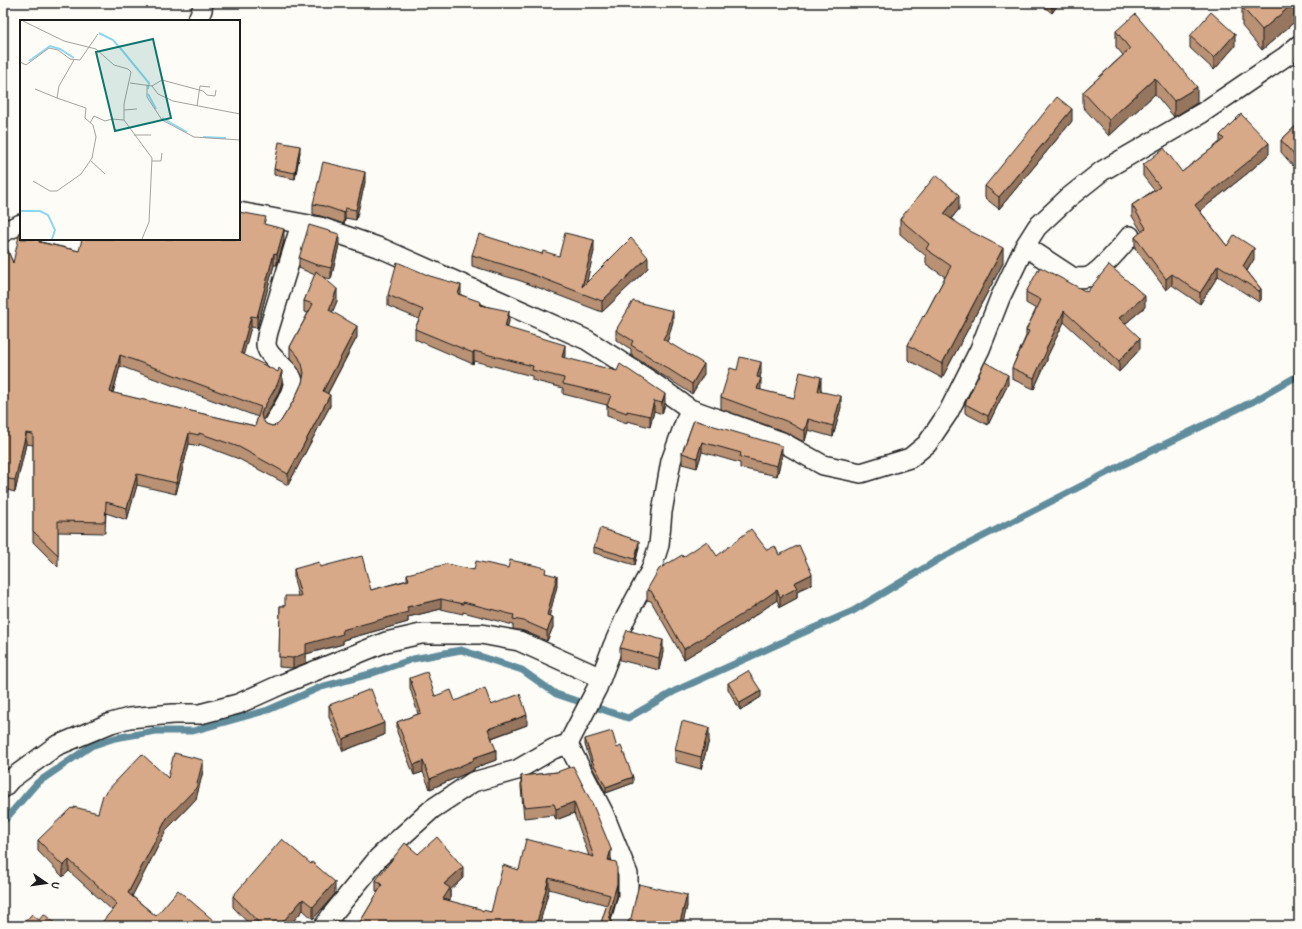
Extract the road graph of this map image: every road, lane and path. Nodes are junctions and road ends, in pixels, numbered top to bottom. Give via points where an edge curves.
1 (203, 3) edge
2 (197, 20) edge
3 (1299, 45) edge
4 (240, 212) edge
5 (20, 224) edge
6 (301, 224) junction
7 (3, 232) edge
8 (1130, 236) dead end
9 (1025, 246) junction
10 (690, 409) junction
11 (272, 426) edge
12 (599, 683) junction
13 (570, 738) junction
14 (3, 788) edge
15 (324, 926) edge
16 (620, 926) edge

1 - 2 street
3 - 9 street via 1202,113 1102,171 1068,198 1038,227
4 - 6 street
5 - 7 street
6 - 10 street via 320,227 383,249 587,340
6 - 11 street via 266,345 270,354 289,373 293,383 289,399
8 - 9 street via 1098,270 1090,276 1081,278 1072,277
9 - 10 street via 1000,298 980,349 948,413 927,444 910,458 861,473 823,465 782,442
10 - 12 street via 671,460 659,545 651,570 626,617
12 - 13 street
12 - 14 street via 519,641 481,634 421,634 386,642 231,706 200,714 129,718 111,723 56,746 10,779
13 - 15 street via 517,770 473,782 432,810 379,857
13 - 16 street via 628,874 628,896

